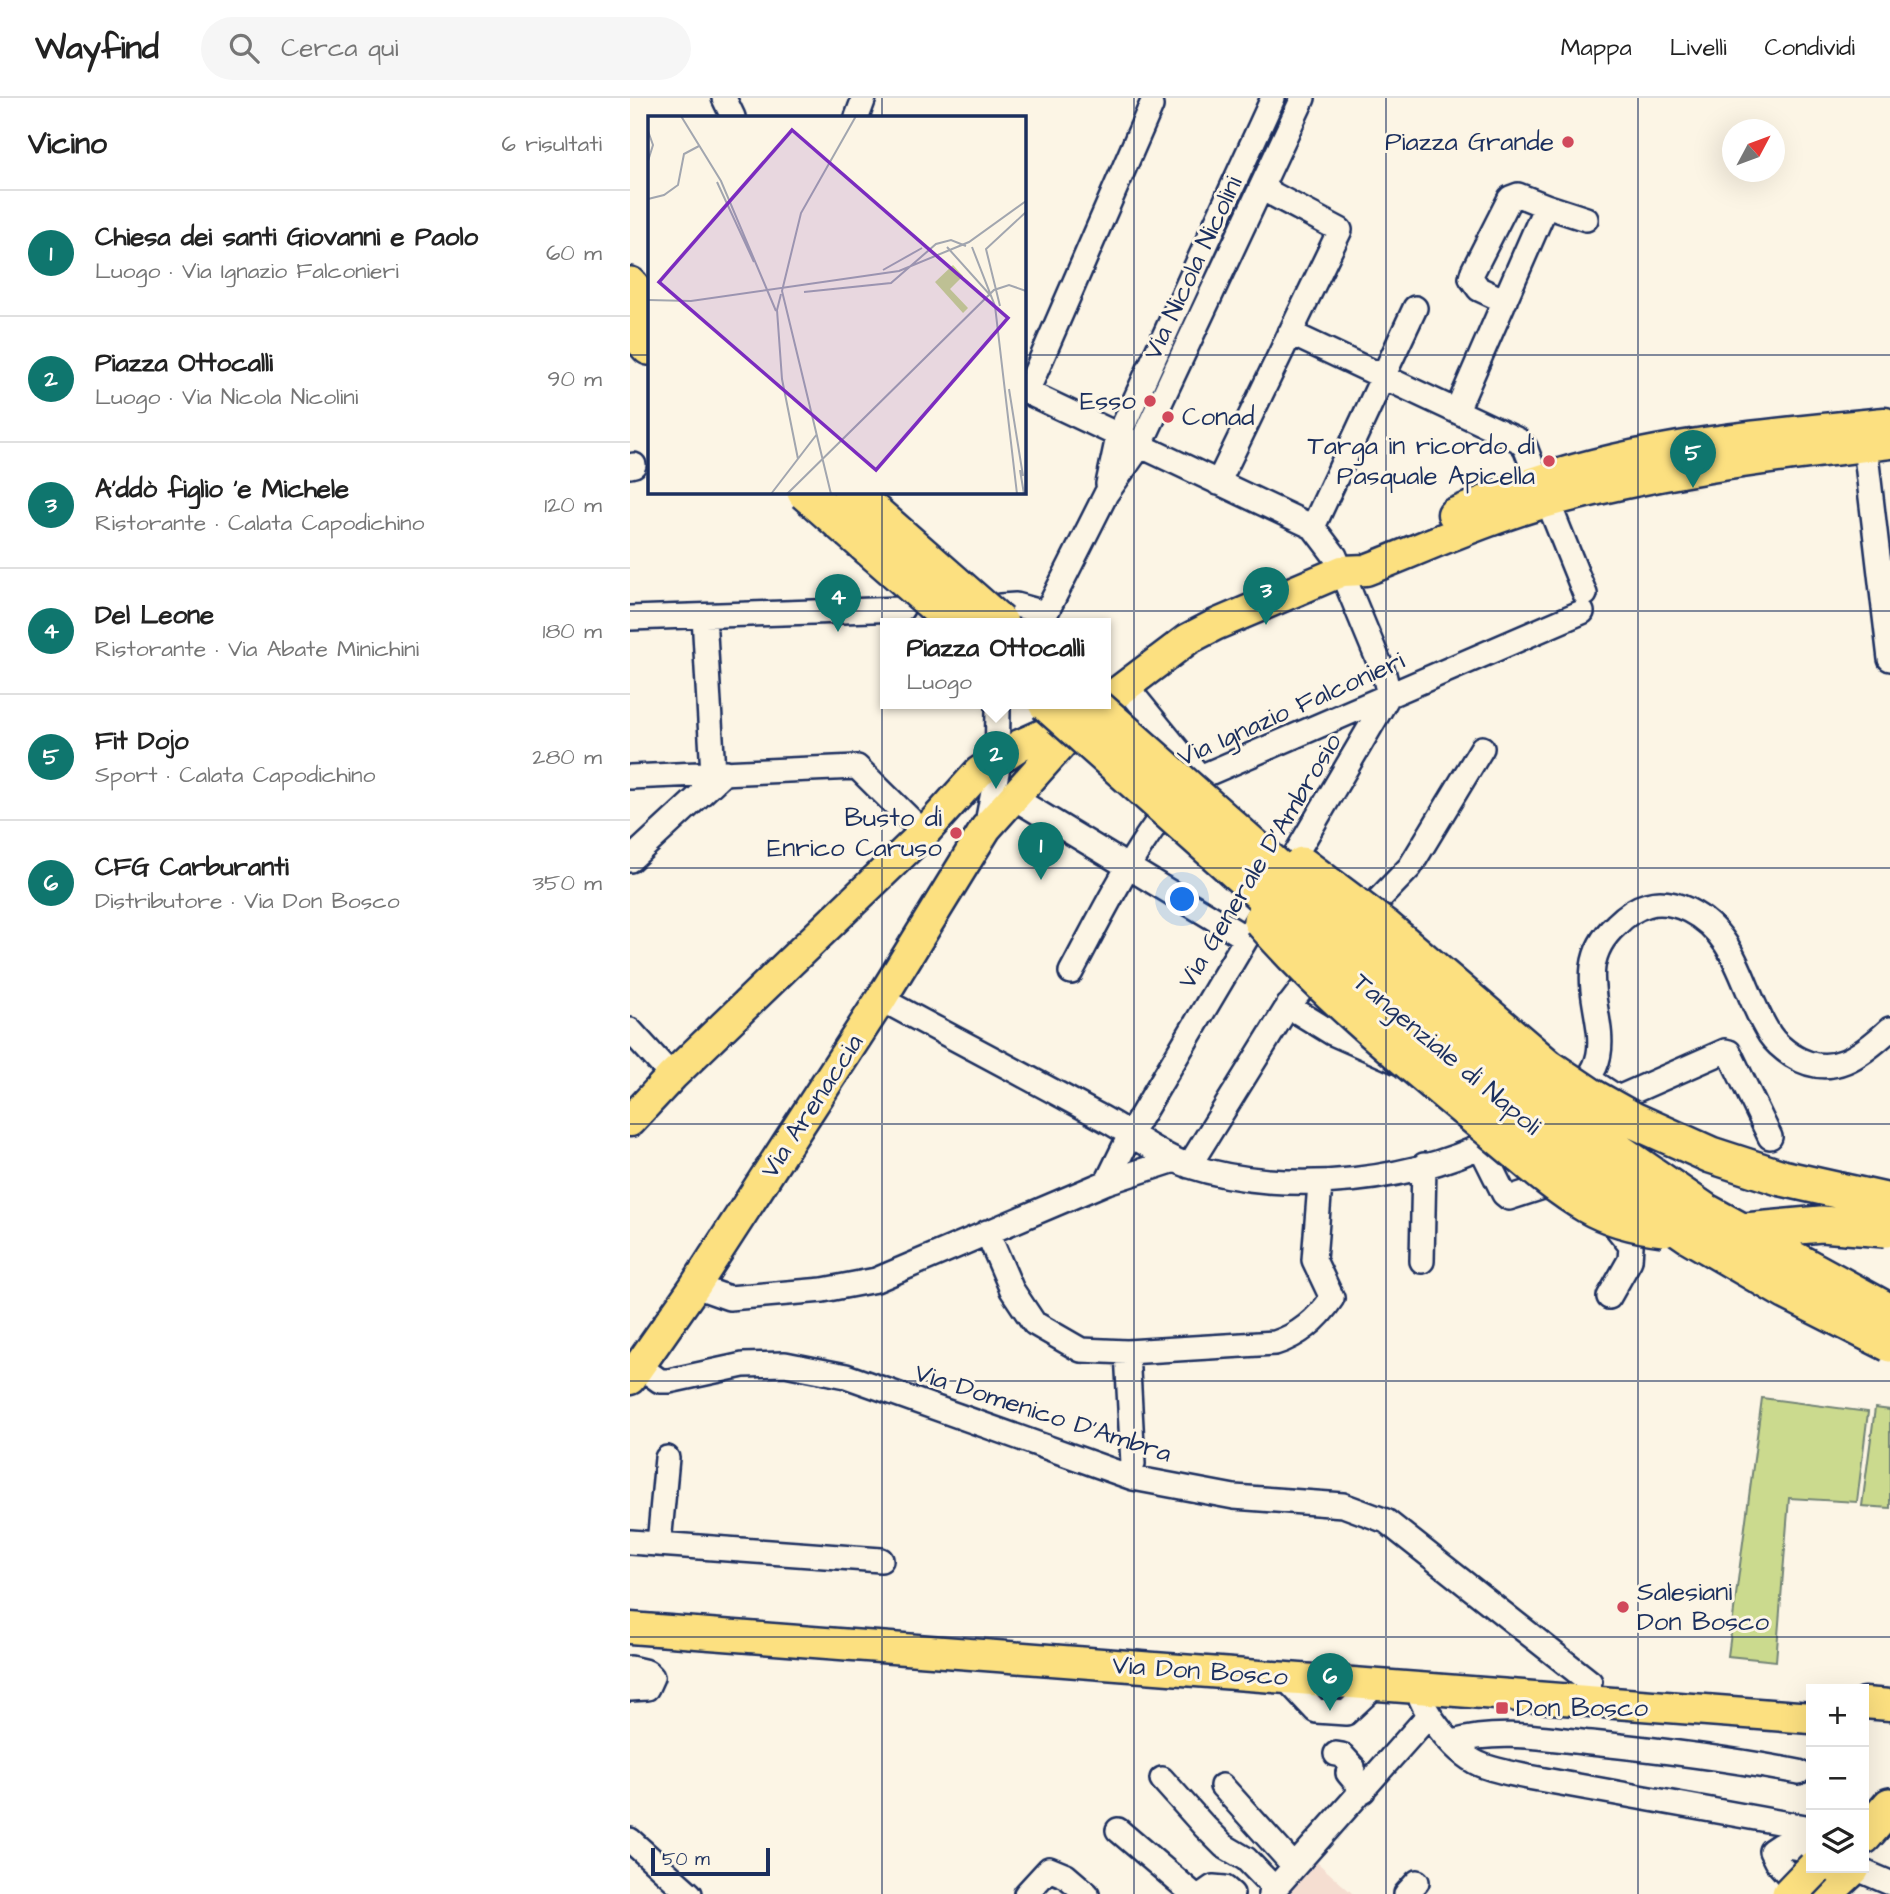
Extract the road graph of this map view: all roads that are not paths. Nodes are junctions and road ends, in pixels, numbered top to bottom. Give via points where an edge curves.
1 (724, 98) edge
2 (864, 98) edge
3 (1273, 98) edge
4 (1303, 98) edge
5 (1151, 106) dead end
6 (733, 116) edge
7 (857, 116) edge
8 (1261, 188) junction
9 (1546, 206) junction
10 (1586, 219) dead end
11 (630, 285) edge
12 (1505, 301) junction
13 (648, 306) edge
14 (1415, 308) dead end
15 (630, 325) edge
16 (1290, 333) junction
17 (648, 346) edge
18 (1383, 376) junction
19 (1457, 410) junction
20 (1877, 434) edge
21 (1118, 437) junction
22 (1140, 446) junction
23 (1218, 483) junction
24 (1543, 492) junction
25 (807, 494) edge
26 (853, 494) edge
27 (1106, 494) junction
28 (1313, 527) junction
29 (1342, 571) junction
30 (902, 609) dead end
31 (1000, 614) edge
32 (704, 616) junction
33 (630, 618) edge
34 (949, 618) edge
35 (1043, 618) edge
36 (1890, 659) edge
37 (1388, 695) junction
38 (1111, 696) edge
39 (1111, 708) edge
40 (998, 709) edge
41 (999, 709) edge
42 (1053, 709) edge
43 (1090, 709) edge
44 (1097, 709) edge
45 (1109, 709) edge
46 (1482, 748) dead end
47 (1152, 756) junction
48 (998, 757) junction
49 (719, 772) junction
50 (630, 777) edge
51 (1200, 777) junction
52 (967, 784) junction
53 (1014, 798) junction
54 (1176, 818) junction
55 (986, 828) junction
56 (924, 832) junction
57 (630, 860) edge
58 (1128, 868) junction
59 (1246, 938) junction
60 (1071, 972) dead end
61 (881, 999) junction
62 (1288, 1006) junction
63 (630, 1030) edge
64 (1887, 1038) edge
65 (672, 1076) junction
66 (1589, 1080) junction
67 (630, 1121) edge
68 (1131, 1133) junction
69 (1506, 1134) junction
70 (1770, 1137) dead end
71 (1480, 1146) junction
72 (1182, 1163) junction
73 (1424, 1165) junction
74 (1107, 1182) junction
75 (1320, 1184) junction
76 (1889, 1223) edge
77 (987, 1232) junction
78 (1422, 1261) dead end
79 (695, 1286) junction
80 (1609, 1297) dead end
81 (1890, 1312) edge
82 (1890, 1344) edge
83 (1127, 1352) junction
84 (635, 1373) edge
85 (667, 1458) dead end
86 (1133, 1464) dead end
87 (630, 1542) edge
88 (659, 1544) junction
89 (881, 1560) dead end
90 (630, 1611) edge
91 (630, 1628) edge
92 (630, 1668) edge
93 (1418, 1677) junction
94 (1590, 1682) junction
95 (630, 1689) edge
96 (1806, 1699) edge
97 (1869, 1703) edge
98 (1890, 1705) edge
99 (1429, 1715) junction
100 (1806, 1716) edge
101 (1869, 1722) edge
102 (1890, 1724) edge
103 (1453, 1742) junction
104 (1336, 1754) dead end
105 (1799, 1772) dead end
106 (1162, 1779) dead end
107 (1222, 1786) dead end
108 (1890, 1787) edge
109 (1363, 1791) junction
110 (1890, 1807) edge
111 (1869, 1810) edge
112 (1806, 1827) edge
113 (1118, 1830) dead end
114 (1869, 1830) edge
115 (1890, 1831) edge
116 (630, 1840) edge
117 (1806, 1849) edge
118 (1869, 1851) edge
119 (1294, 1866) junction
120 (1810, 1873) edge
121 (1832, 1873) edge
122 (1847, 1873) edge
123 (1865, 1873) edge
124 (1890, 1884) edge
125 (1273, 1892) edge
126 (690, 1894) edge
127 (1026, 1894) edge
128 (1087, 1894) edge
129 (1193, 1894) edge
130 (1203, 1894) edge
131 (1232, 1894) edge
132 (1790, 1894) edge
133 (1806, 1894) edge
134 (1813, 1894) edge
135 (1824, 1894) edge

1 - 6 street
2 - 7 street
3 - 21 street, Via Nicola Nicolini
4 - 8 street, Via Nicola Nicolini
5 - 21 street via 1027,392
8 - 16 street via 1340,230
8 - 22 street, Via Nicola Nicolini
9 - 10 street
9 - 12 street
9 - 12 street via 1518,195 1510,198 1474,271 1471,278 1479,289
11 - 13 highway
12 - 19 street
14 - 18 street
15 - 17 highway
16 - 18 street
16 - 23 street
18 - 19 street
18 - 28 street
19 - 24 street via 1522,443
20 - 24 main road via 1766,434 1667,449
20 - 36 street
21 - 22 street
21 - 27 street, Via Nicola Nicolini
22 - 23 street
22 - 27 street, Via Nicola Nicolini
23 - 28 street
24 - 29 main road via 1366,570
24 - 37 street, Via Ignazio Falconieri via 1584,603
25 - 34 highway, bridge
26 - 31 highway, bridge
27 - 35 street, Via Nicola Nicolini
28 - 29 street
29 - 37 street via 1384,674
29 - 38 main road via 1188,639
30 - 32 street
31 - 35 street via 1016,606
32 - 33 street
32 - 49 street
37 - 51 street, Via Ignazio Falconieri
37 - 59 street, Via Generale D'Ambrosio
39 - 51 street
40 - 52 street
41 - 48 street
42 - 54 highway, Tangenziale di Napoli, bridge
43 - 48 main road
44 - 53 main road, Via Arenaccia
45 - 47 highway, Tangenziale di Napoli, bridge
46 - 62 street via 1410,867 1370,905
47 - 76 highway, bridge via 1354,902 1507,1033 1594,1098 1712,1155 1782,1178
47 - 81 highway, Tangenziale di Napoli, bridge via 1549,1103 1705,1211
48 - 52 main road
48 - 55 street
49 - 50 street
49 - 56 street via 857,767
49 - 57 street
51 - 58 street, Via Ignazio Falconieri via 1180,791
52 - 56 main road
53 - 55 main road, Via Arenaccia
53 - 58 street
54 - 76 highway, bridge via 1323,986 1463,1107 1589,1206 1628,1222 1689,1231
54 - 82 highway, Tangenziale di Napoli, bridge via 1414,1030 1526,1122 1689,1235
55 - 61 main road, Via Arenaccia
56 - 65 main road
58 - 59 street
58 - 60 street, Via Ignazio Falconieri
59 - 68 street, Via Generale D'Ambrosio
61 - 68 street
61 - 79 main road, Via Arenaccia
62 - 69 street via 1371,1052 1438,1078
62 - 72 street
63 - 65 street
64 - 66 street via 1830,1068 1796,1058 1770,1036 1739,963 1722,937 1682,907 1646,905 1612,929 1593,957 1600,1039 1598,1064
65 - 67 main road
66 - 69 street
66 - 70 street via 1618,1098 1729,1052
68 - 72 street
68 - 74 street, Via Generale D'Ambrosio
69 - 71 street
71 - 73 street
71 - 80 street via 1509,1198 1543,1187 1573,1189 1589,1198 1623,1233 1631,1246 1630,1260
72 - 74 street
72 - 75 street via 1215,1173
73 - 75 street
73 - 78 street
74 - 77 street
75 - 83 street via 1314,1260 1332,1298 1319,1317 1275,1343
77 - 79 street via 876,1280 729,1298
77 - 83 street via 1012,1290 1034,1323 1081,1350
79 - 84 main road, Via Arenaccia
83 - 86 street
84 - 94 street, Via Domenico D'Ambra via 669,1381 744,1365 797,1367 846,1376 1133,1478 1234,1497 1343,1505 1386,1521
85 - 88 street
87 - 88 street
88 - 89 street
90 - 93 main road, Via Don Bosco
91 - 93 main road, Via Don Bosco via 1376,1685
92 - 95 street via 647,1672 652,1683 641,1690
93 - 94 main road, Via Don Bosco
93 - 99 street
93 - 100 main road, Via Don Bosco
94 - 96 main road, Via Don Bosco
97 - 98 main road
99 - 103 street
99 - 109 street
101 - 102 main road
103 - 105 street via 1483,1734 1520,1735 1709,1755
103 - 112 street via 1482,1766
104 - 109 street via 1353,1767 1348,1773
106 - 125 street via 1224,1846 1246,1859
107 - 119 street
108 - 111 highway
109 - 119 street
110 - 114 highway
113 - 129 street
115 - 118 highway
116 - 126 street
117 - 133 street via 1780,1845 1771,1851
119 - 125 street
120 - 132 highway, bridge
121 - 134 highway
122 - 135 highway
123 - 124 street
127 - 128 street via 1049,1869
130 - 131 street via 1213,1887

